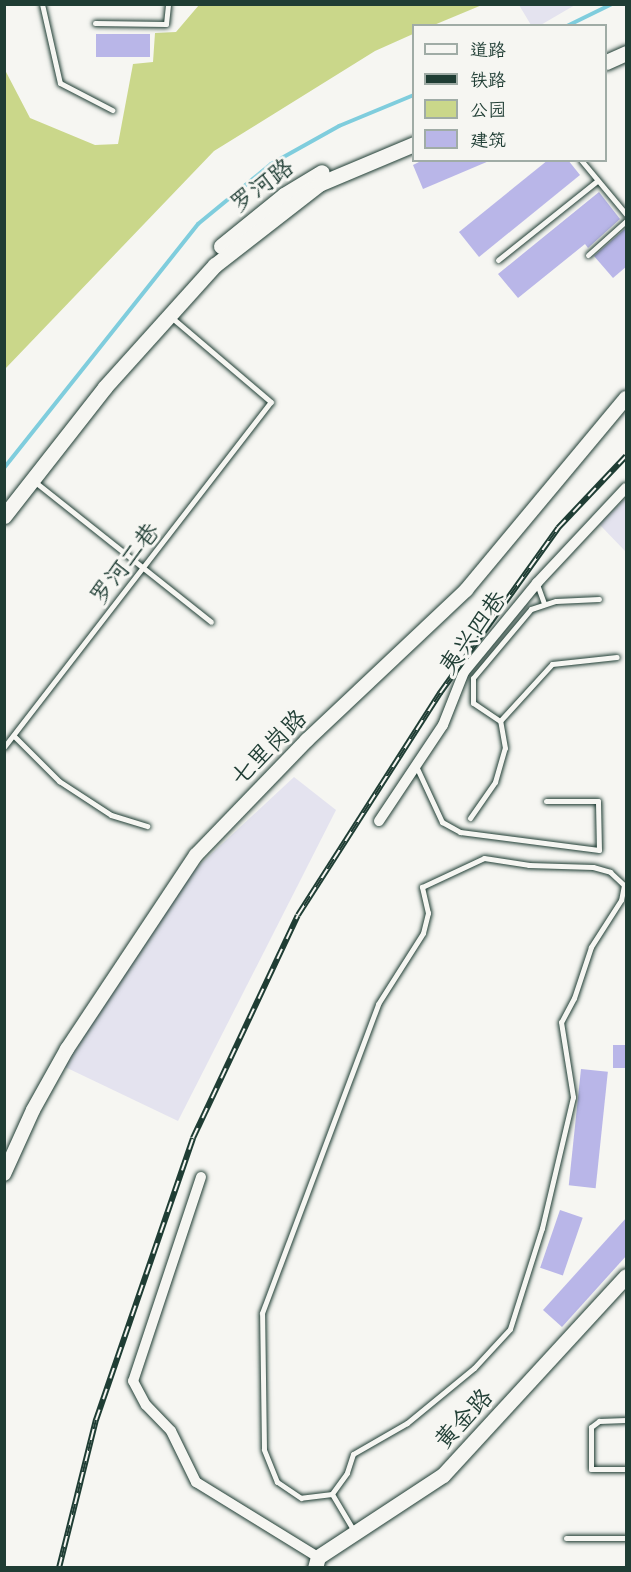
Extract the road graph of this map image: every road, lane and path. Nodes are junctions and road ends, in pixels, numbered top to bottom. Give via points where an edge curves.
1 (42, 4) edge
2 (168, 4) edge
3 (94, 23) dead end
4 (627, 42) edge
5 (607, 51) edge
6 (627, 54) edge
7 (607, 62) edge
8 (112, 110) dead end
9 (412, 134) edge
10 (412, 145) edge
11 (583, 162) edge
12 (597, 181) junction
13 (627, 214) edge
14 (627, 221) edge
15 (588, 255) dead end
16 (498, 260) dead end
17 (169, 315) junction
18 (627, 398) edge
19 (33, 480) junction
20 (627, 488) edge
21 (4, 516) edge
22 (145, 568) junction
23 (537, 583) junction
24 (599, 599) dead end
25 (544, 603) junction
26 (211, 622) dead end
27 (617, 657) dead end
28 (500, 722) junction
29 (14, 736) junction
30 (4, 747) edge
31 (416, 766) junction
32 (546, 801) dead end
33 (470, 818) dead end
34 (379, 821) dead end
35 (147, 826) dead end
36 (4, 1174) edge
37 (201, 1177) dead end
38 (627, 1276) edge
39 (627, 1420) edge
40 (627, 1470) edge
41 (332, 1494) junction
42 (355, 1533) junction
43 (566, 1538) dead end
44 (627, 1538) edge
45 (317, 1562) edge

1 - 8 lane via 60,83
2 - 3 lane via 166,24
4 - 5 main road
6 - 7 main road
9 - 17 main road, 罗河路 via 312,177 284,195 206,259
10 - 17 main road, 罗河路 via 319,184 215,265
11 - 12 lane
12 - 13 lane
12 - 16 lane
14 - 15 lane
17 - 19 main road, 罗河路 via 105,387
17 - 22 lane, 罗河二巷 via 271,402
18 - 36 street, 七里岗路 via 466,590 307,740 196,855 67,1048
19 - 21 main road, 罗河路
19 - 22 lane
20 - 23 street, 夷兴四巷
22 - 26 lane
22 - 29 lane, 罗河二巷
23 - 25 lane
23 - 31 street, 夷兴四巷 via 464,672 443,725
24 - 25 lane
25 - 28 lane via 518,621 473,678 473,703
27 - 28 lane via 552,664
28 - 33 lane via 503,761 495,782
29 - 30 lane, 罗河二巷
29 - 35 lane via 60,781 111,815
31 - 32 lane via 442,822 460,832 598,850 598,801
31 - 34 street, 夷兴四巷
37 - 45 street via 133,1381 146,1405 171,1431 196,1482
38 - 42 main road, 黄金路 via 443,1475
39 - 40 lane via 599,1421 591,1427 591,1469
41 - 41 lane via 301,1498 277,1482 264,1449 262,1313 378,1004 423,933 428,913 422,887 484,858 528,865 593,867 610,872 624,885 621,900 591,947 574,998 561,1022 573,1097 542,1228 510,1329 474,1368 407,1423 353,1454 347,1473
41 - 42 lane
42 - 45 main road, 黄金路
43 - 44 lane

